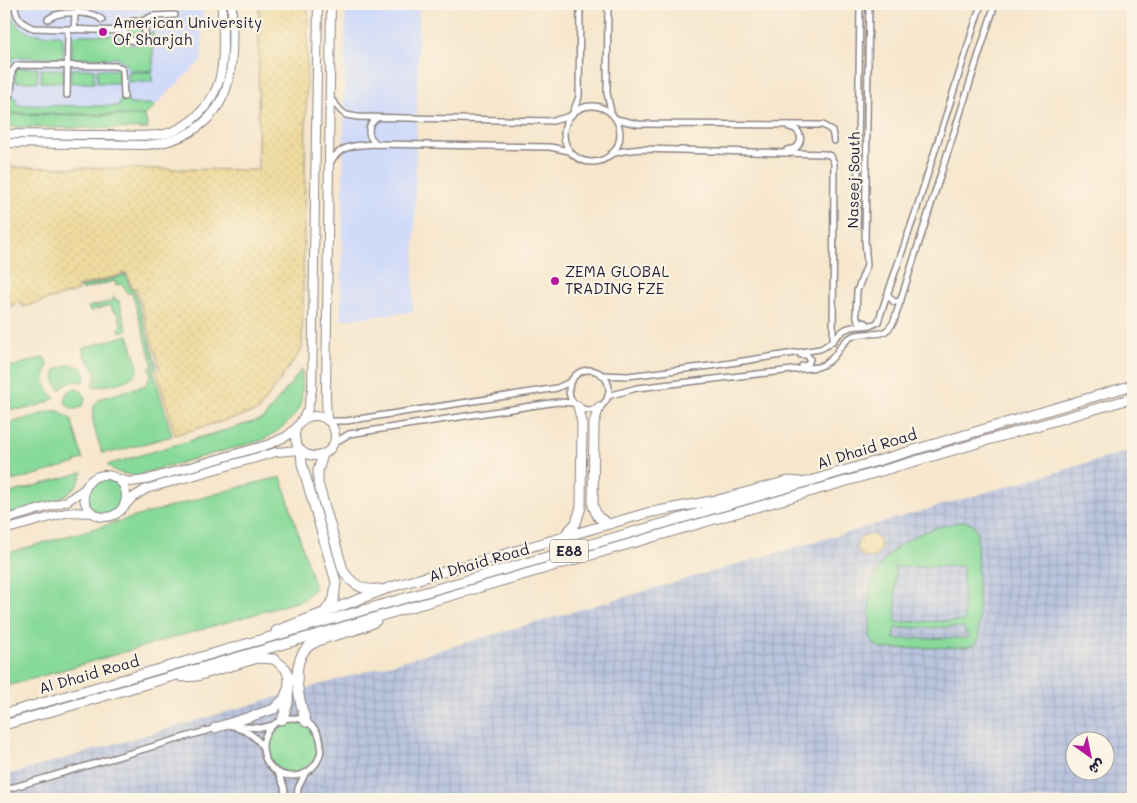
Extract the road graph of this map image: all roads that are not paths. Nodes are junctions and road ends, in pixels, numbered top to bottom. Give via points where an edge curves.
1 (15, 4) edge
2 (222, 4) edge
3 (232, 4) edge
4 (318, 4) edge
5 (331, 4) edge
6 (580, 4) edge
7 (608, 4) edge
8 (860, 4) edge
9 (869, 4) edge
10 (981, 4) edge
11 (995, 4) edge
12 (75, 14) junction
13 (175, 15) dead end
14 (48, 19) dead end
15 (102, 20) dead end
16 (140, 22) junction
17 (71, 30) junction
18 (125, 31) junction
19 (68, 65) junction
20 (4, 89) edge
21 (67, 95) dead end
22 (330, 96) junction
23 (124, 97) dead end
24 (571, 115) junction
25 (614, 117) junction
26 (377, 119) junction
27 (776, 125) junction
28 (4, 134) edge
29 (834, 141) dead end
30 (4, 143) edge
31 (377, 144) junction
32 (569, 151) junction
33 (774, 152) junction
34 (611, 154) junction
35 (329, 165) junction
36 (857, 225) dead end
37 (888, 295) junction
38 (901, 301) junction
39 (884, 308) junction
40 (832, 342) junction
41 (786, 354) junction
42 (787, 371) junction
43 (602, 375) junction
44 (572, 381) junction
45 (1133, 385) edge
46 (608, 396) junction
47 (1133, 398) edge
48 (576, 405) junction
49 (599, 407) junction
50 (328, 420) junction
51 (299, 424) junction
52 (334, 442) junction
53 (300, 450) junction
54 (323, 454) junction
55 (116, 478) junction
56 (803, 483) junction
57 (86, 488) junction
58 (121, 510) junction
59 (92, 513) junction
60 (4, 520) edge
61 (609, 524) junction
62 (4, 530) edge
63 (560, 538) junction
64 (391, 587) junction
65 (322, 613) junction
66 (384, 614) junction
67 (268, 638) junction
68 (172, 676) junction
69 (290, 686) junction
70 (4, 714) edge
71 (282, 720) junction
72 (306, 722) junction
73 (4, 725) edge
74 (273, 725) junction
75 (224, 727) junction
76 (215, 728) junction
77 (263, 749) junction
78 (278, 772) junction
79 (305, 773) junction
80 (4, 790) edge
81 (286, 799) edge
82 (297, 799) edge

1 - 17 street via 19,19 28,26
2 - 28 street via 219,82 204,109 180,128 144,136
3 - 30 street via 227,87 212,114 189,134 160,144 144,145
4 - 51 street via 312,390 308,409
5 - 22 street
6 - 24 street via 579,97
7 - 25 street via 607,93
8 - 36 street
9 - 39 street, Naseej South via 867,261 858,288 856,318 861,323 871,323
10 - 37 street
11 - 38 street
12 - 14 street via 56,14
12 - 15 street via 92,14
12 - 17 street
13 - 16 street via 151,16
16 - 18 street via 128,23
16 - 18 street via 145,31 140,39 130,39
17 - 18 street
17 - 19 street
19 - 20 street via 17,65 12,71 11,92
19 - 21 street
19 - 23 street via 120,66 124,74
22 - 26 street via 346,115
22 - 35 street
24 - 25 street via 590,106 602,108
24 - 26 street via 553,121
24 - 32 street via 564,131 564,142
25 - 27 street via 634,124
25 - 34 street via 620,130 619,140
26 - 31 street via 369,130 371,140
27 - 29 street via 826,126 832,131
27 - 33 street via 794,128 801,139 793,150
31 - 32 street via 550,147
31 - 35 street via 348,147 338,152
32 - 34 street via 580,160 591,162 603,160
33 - 34 street via 634,149
33 - 40 street via 825,154 834,161
35 - 50 street
37 - 38 street via 894,302
37 - 39 street
38 - 42 street via 888,331 849,338 822,366
39 - 40 street via 876,324 849,327
40 - 41 street via 820,349
41 - 42 street via 805,355 810,360 807,365
41 - 43 street via 628,376
42 - 46 street via 637,388
43 - 44 street via 584,371
43 - 46 street via 608,385
44 - 48 street via 570,394
44 - 50 street via 557,388 346,421
45 - 56 highway, Al Dhaid Road / E88
46 - 49 street
47 - 66 highway, Al Dhaid Road / E88
48 - 49 street via 591,410
48 - 52 street via 557,402 349,434
48 - 63 highway via 582,422 581,507 576,523
49 - 61 highway via 594,423 593,506 598,517
50 - 51 street via 312,416
50 - 52 street via 335,431
51 - 53 street via 294,437
51 - 55 street via 270,444 145,480 130,482
52 - 54 street
53 - 54 street via 313,456
53 - 58 street via 276,452 146,489
53 - 65 highway via 337,587 332,604
54 - 64 highway via 318,483 343,570 351,582 363,588
55 - 57 street via 97,477
55 - 58 street via 126,493
56 - 61 highway via 788,481
56 - 67 highway, Al Dhaid Road / E88
57 - 59 street via 84,499
57 - 60 street via 60,504
58 - 59 street via 104,517
59 - 62 street via 69,512
61 - 63 highway
63 - 64 highway
64 - 65 highway
65 - 67 highway via 281,628
66 - 68 highway, Al Dhaid Road / E88
66 - 72 highway via 366,626 315,642 305,650 299,666 298,685
67 - 70 highway, Al Dhaid Road / E88
68 - 69 highway via 197,676 258,658 269,658 286,668
68 - 73 highway, Al Dhaid Road / E88
69 - 71 highway
69 - 76 highway via 274,709
71 - 72 street via 294,718
71 - 74 street
72 - 79 street via 316,730 321,748 316,764
74 - 75 street via 262,728
74 - 77 street via 265,736
75 - 76 street
75 - 77 street via 250,733
76 - 80 street
77 - 78 street via 267,761
78 - 79 street via 294,776
78 - 81 street
79 - 82 street

